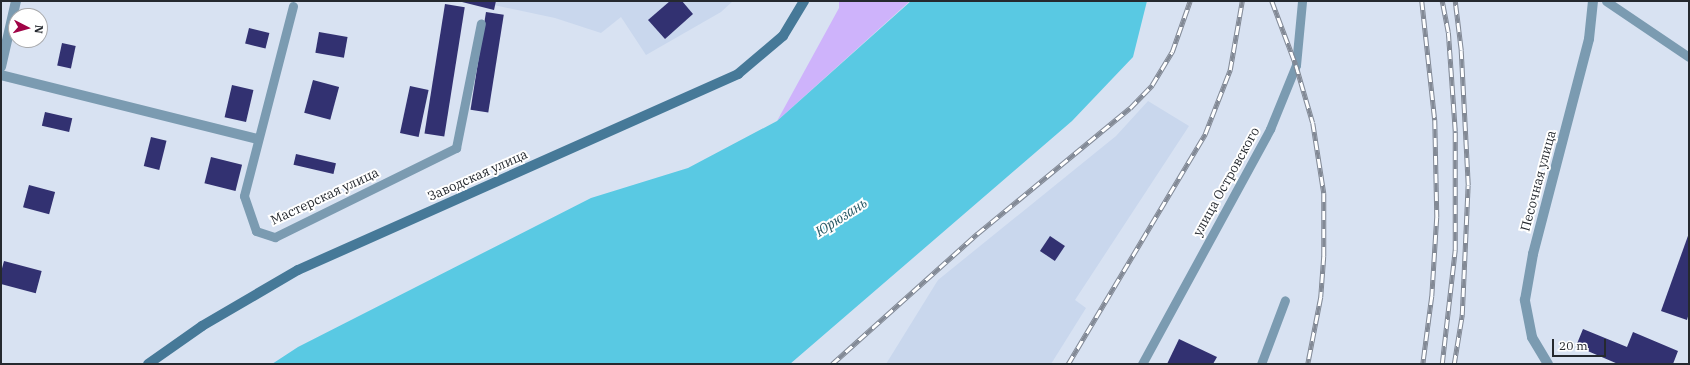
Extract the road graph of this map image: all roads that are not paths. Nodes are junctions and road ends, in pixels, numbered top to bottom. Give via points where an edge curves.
1 (16, 1) edge
2 (804, 1) edge
3 (1302, 1) edge
4 (1592, 1) edge
5 (1606, 1) edge
6 (293, 6) dead end
7 (481, 23) dead end
8 (1689, 57) edge
9 (1, 67) edge
10 (1, 76) edge
11 (257, 140) junction
12 (1285, 300) dead end
13 (148, 364) edge
14 (1142, 364) edge
15 (1261, 364) edge
16 (1548, 364) edge

1 - 9 street
2 - 13 street, Заводская улица via 783,36 738,74 298,270 202,326
3 - 14 lane, улица Островского via 1296,65 1270,129
4 - 16 street, Песочная улица via 1590,39 1533,254 1525,300 1532,337
5 - 8 lane
6 - 11 lane, Мастерская улица
7 - 11 lane, Мастерская улица via 456,148 275,237 256,231 244,196
10 - 11 street
12 - 15 lane

